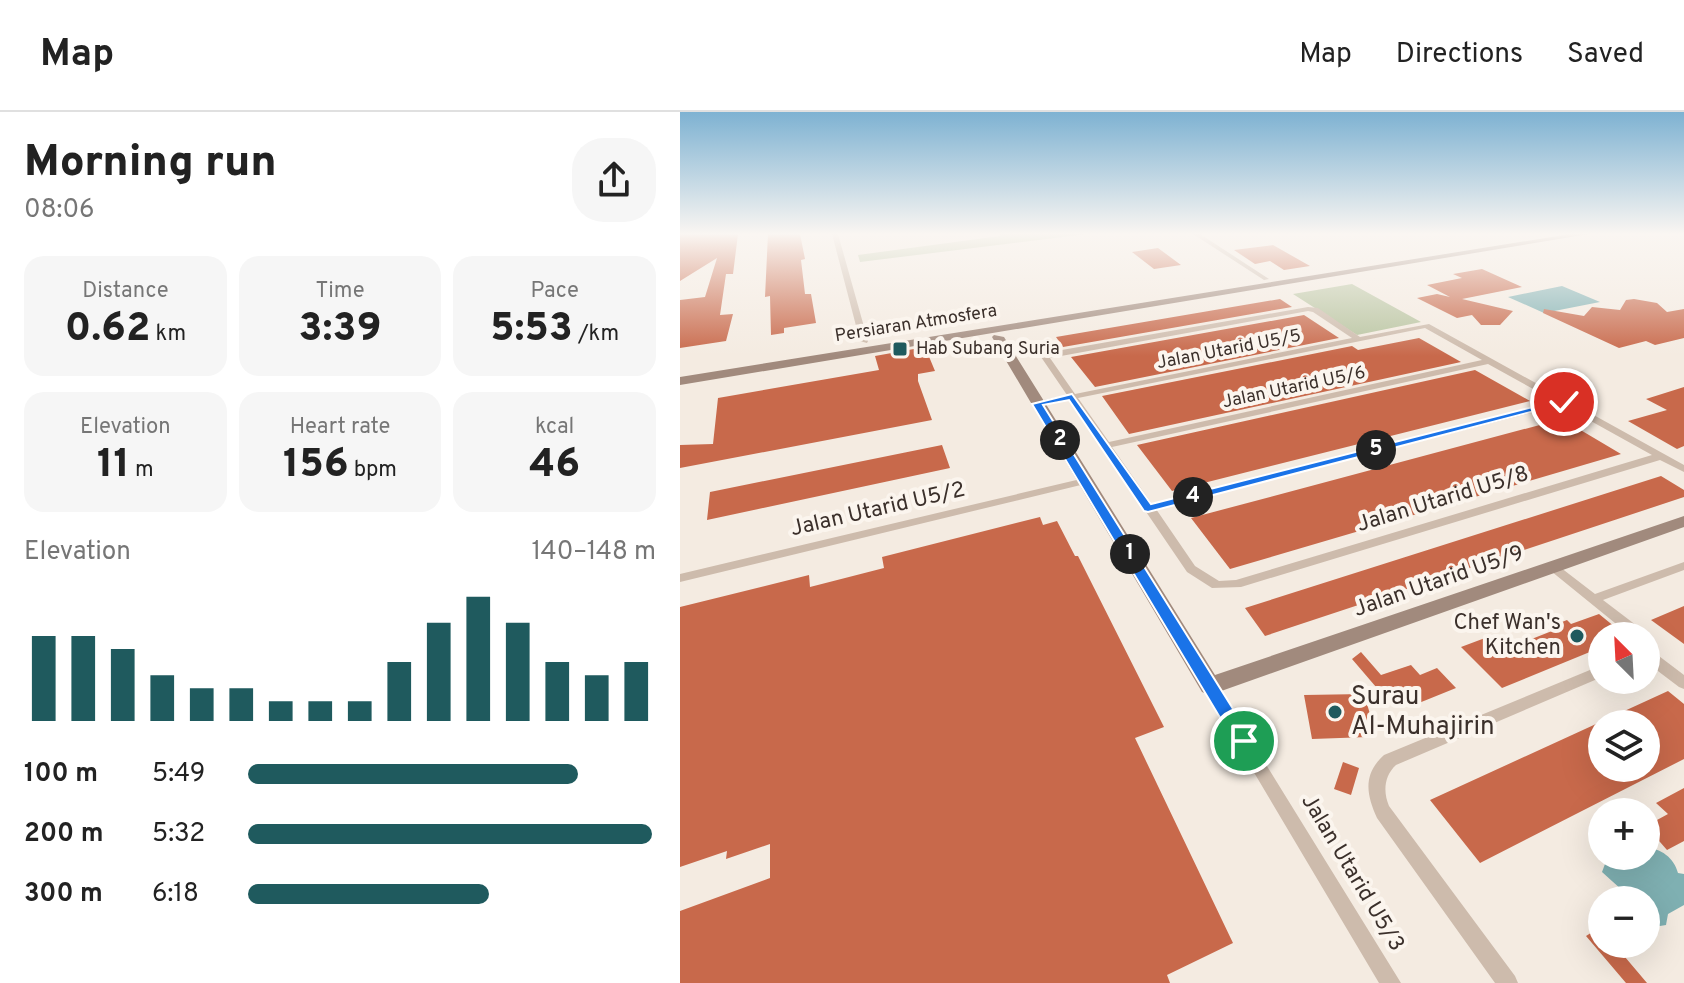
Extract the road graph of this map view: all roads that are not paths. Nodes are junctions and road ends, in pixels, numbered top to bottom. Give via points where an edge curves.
1 (846, 275) edge
2 (1259, 275) edge
3 (1294, 275) edge
4 (1322, 275) edge
5 (1266, 279) junction
6 (1093, 310) junction
7 (1018, 325) junction
8 (967, 334) junction
9 (998, 337) junction
10 (1360, 340) junction
11 (864, 341) junction
12 (1490, 361) junction
13 (761, 368) junction
14 (680, 372) edge
15 (680, 381) edge
16 (1072, 397) junction
17 (1564, 402) junction
18 (1037, 404) junction
19 (1105, 446) junction
20 (1661, 456) junction
21 (1684, 469) edge
22 (1085, 481) junction
23 (1148, 508) junction
24 (1684, 521) edge
25 (1684, 566) edge
26 (1552, 567) junction
27 (680, 578) edge
28 (1593, 599) junction
29 (1622, 622) edge
30 (1660, 663) edge
31 (1588, 677) edge
32 (1684, 683) edge
33 (1210, 686) junction
34 (1391, 983) edge
35 (1508, 983) edge

1 - 11 street
2 - 5 street
3 - 5 street, Persiaran Atmosfera
4 - 6 street, Persiaran Atmosfera
5 - 6 street, Persiaran Atmosfera
6 - 7 street, Persiaran Atmosfera
6 - 11 street, Persiaran Atmosfera
7 - 8 street, Persiaran Atmosfera
7 - 9 street
8 - 9 street
8 - 13 street, Persiaran Atmosfera
9 - 18 street, Jalan Utarid U5/3
10 - 12 street, Jalan Utarid U5/5 via 1426,326
10 - 16 street, Jalan Utarid U5/5
10 - 16 street via 1308,309 1045,357
11 - 13 street
11 - 14 street, Persiaran Atmosfera
12 - 17 street
12 - 19 street, Jalan Utarid U5/6
13 - 15 street, Persiaran Atmosfera
16 - 18 street, Jalan Utarid U5/5
16 - 19 street
17 - 20 street
17 - 23 street
18 - 22 street, Jalan Utarid U5/3
19 - 23 street
20 - 21 street
20 - 23 street, Jalan Utarid U5/8 via 1236,584 1217,585 1191,569
22 - 27 street, Jalan Utarid U5/2
22 - 33 street, Jalan Utarid U5/3
24 - 26 street, Jalan Utarid U5/9
25 - 28 street
26 - 28 street
26 - 33 street, Jalan Utarid U5/9
28 - 29 street
30 - 32 street
31 - 35 street via 1390,760 1380,769 1376,796 1383,812
33 - 34 street, Jalan Utarid U5/3

